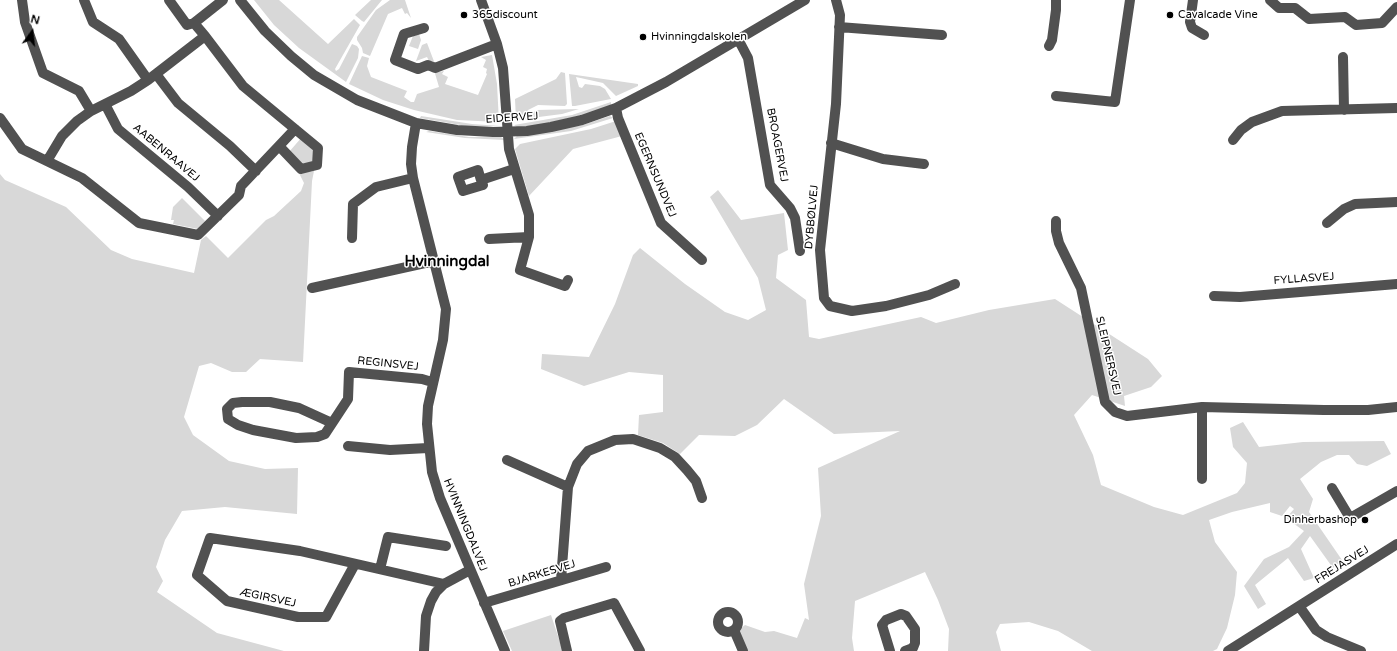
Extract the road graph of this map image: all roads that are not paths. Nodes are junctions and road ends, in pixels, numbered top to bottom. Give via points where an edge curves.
1 (22, 0) edge
2 (84, 0) edge
3 (169, 0) edge
4 (223, 0) edge
5 (240, 0) edge
6 (481, 0) edge
7 (836, 0) edge
8 (1056, 0) edge
9 (1130, 0) edge
10 (1193, 0) edge
11 (1270, 0) edge
12 (800, 1) edge
13 (1397, 7) edge
14 (194, 23) junction
15 (840, 27) junction
16 (424, 28) dead end
17 (942, 35) dead end
18 (1204, 35) dead end
19 (205, 36) junction
20 (738, 39) junction
21 (497, 44) junction
22 (1049, 46) dead end
23 (1343, 57) dead end
24 (152, 77) junction
25 (1056, 96) dead end
26 (105, 104) junction
27 (616, 108) junction
28 (1397, 108) edge
29 (1344, 110) junction
30 (91, 111) junction
31 (0, 118) edge
32 (416, 122) junction
33 (295, 129) junction
34 (508, 132) junction
35 (1233, 140) dead end
36 (831, 143) junction
37 (280, 147) junction
38 (47, 161) junction
39 (924, 164) dead end
40 (514, 169) junction
41 (256, 171) junction
42 (413, 178) junction
43 (481, 180) dead end
44 (1397, 202) edge
45 (218, 216) junction
46 (1056, 222) dead end
47 (1327, 223) dead end
48 (352, 238) dead end
49 (530, 238) junction
50 (489, 239) dead end
51 (800, 251) dead end
52 (702, 260) dead end
53 (434, 261) junction
54 (568, 280) dead end
55 (955, 284) dead end
56 (1397, 284) edge
57 (312, 288) dead end
58 (1214, 296) dead end
59 (432, 382) junction
60 (1202, 407) junction
61 (1397, 407) edge
62 (332, 423) junction
63 (348, 446) dead end
64 (428, 448) junction
65 (507, 460) dead end
66 (1202, 479) dead end
67 (568, 487) junction
68 (1332, 488) dead end
69 (1397, 491) edge
70 (702, 498) dead end
71 (1397, 544) edge
72 (446, 546) dead end
73 (354, 564) junction
74 (606, 567) dead end
75 (380, 569) junction
76 (470, 570) junction
77 (561, 580) junction
78 (444, 584) junction
79 (484, 603) junction
80 (1299, 606) junction
81 (734, 630) dead end
82 (424, 651) edge
83 (505, 651) edge
84 (567, 651) edge
85 (640, 651) edge
86 (743, 651) edge
87 (890, 651) edge
88 (905, 651) edge
89 (1229, 651) edge
90 (1361, 651) edge

1 - 30 street via 25,22 43,73 79,91
2 - 24 street via 93,22 119,39
3 - 14 street via 188,25
4 - 14 street
5 - 32 street, EIDERVEJ via 275,42 314,75 357,100
6 - 21 street
7 - 15 street, DYBBØLVEJ
8 - 22 street
9 - 25 street via 1115,102
10 - 18 street via 1190,22 1192,28
11 - 13 street via 1279,8 1295,8 1308,19 1345,17 1356,25 1382,23
12 - 20 street, EIDERVEJ
14 - 19 street
15 - 17 street
15 - 36 street, DYBBØLVEJ
16 - 21 street via 404,34 395,60 418,69 428,65 435,68
19 - 24 street
19 - 33 street via 243,86
20 - 27 street, EIDERVEJ
20 - 51 street, BROAGERVEJ via 748,58 770,185 790,208 795,218
21 - 34 street via 506,85
23 - 29 street
24 - 26 street
24 - 41 street
26 - 30 street
26 - 45 street, AABENRAAVEJ via 118,130 188,187
27 - 34 street, EIDERVEJ via 562,125
27 - 52 street, EGERNSUNDVEJ via 661,223
28 - 29 street
29 - 35 street via 1282,111 1252,122
30 - 38 street via 62,136
31 - 38 street via 22,149
32 - 34 street, EIDERVEJ via 464,131
32 - 42 street, HVINNINGDALVEJ via 411,164
33 - 37 street
33 - 37 street via 318,148 317,165 301,168
34 - 40 street
36 - 39 street via 883,159
36 - 55 street, DYBBØLVEJ via 820,250 824,298 830,306 852,311 886,306 929,295
37 - 41 street
38 - 45 street via 82,178 139,223 198,234
40 - 43 street
40 - 49 street via 529,215
41 - 45 street via 241,186 239,195
42 - 48 street via 376,187 353,204
42 - 53 street, HVINNINGDALVEJ
44 - 47 street via 1355,204 1344,209
46 - 60 street, SLEIPNERSVEJ via 1059,244 1081,288 1105,402 1115,412 1127,416
49 - 50 street
49 - 54 street via 520,270 565,286
53 - 57 street
53 - 59 street, HVINNINGDALVEJ via 446,315 443,340
56 - 58 street, FYLLASVEJ via 1240,297
59 - 62 street, REGINSVEJ via 349,372 348,399
59 - 64 street, HVINNINGDALVEJ via 427,424
60 - 61 street, SLEIPNERSVEJ via 1324,410
60 - 66 street
62 - 62 street, REGINSVEJ via 325,434 316,437 271,435 238,425 228,419 227,409 233,403 270,402 299,408
63 - 64 street via 390,450
64 - 76 street, HVINNINGDALVEJ via 440,498
65 - 67 street
67 - 70 street via 577,464 588,451 615,440 633,439 660,448 675,457 696,481
67 - 77 street
68 - 69 street via 1350,518
71 - 80 street, FREJASVEJ
72 - 75 street via 388,537
73 - 73 street, ÆGIRSVEJ via 300,551 210,538 197,575 227,601 298,617 326,617
73 - 75 street, ÆGIRSVEJ
74 - 77 street, BJARKESVEJ
75 - 78 street, ÆGIRSVEJ
76 - 78 street
76 - 79 street, HVINNINGDALVEJ
77 - 79 street, BJARKESVEJ
78 - 82 street via 436,592 426,616
79 - 83 street, HVINNINGDALVEJ
80 - 89 street, FREJASVEJ
80 - 90 street via 1316,630
81 - 86 street
84 - 85 street via 560,621 614,604
87 - 88 street via 882,625 886,620 901,614 906,616 915,629 913,648

